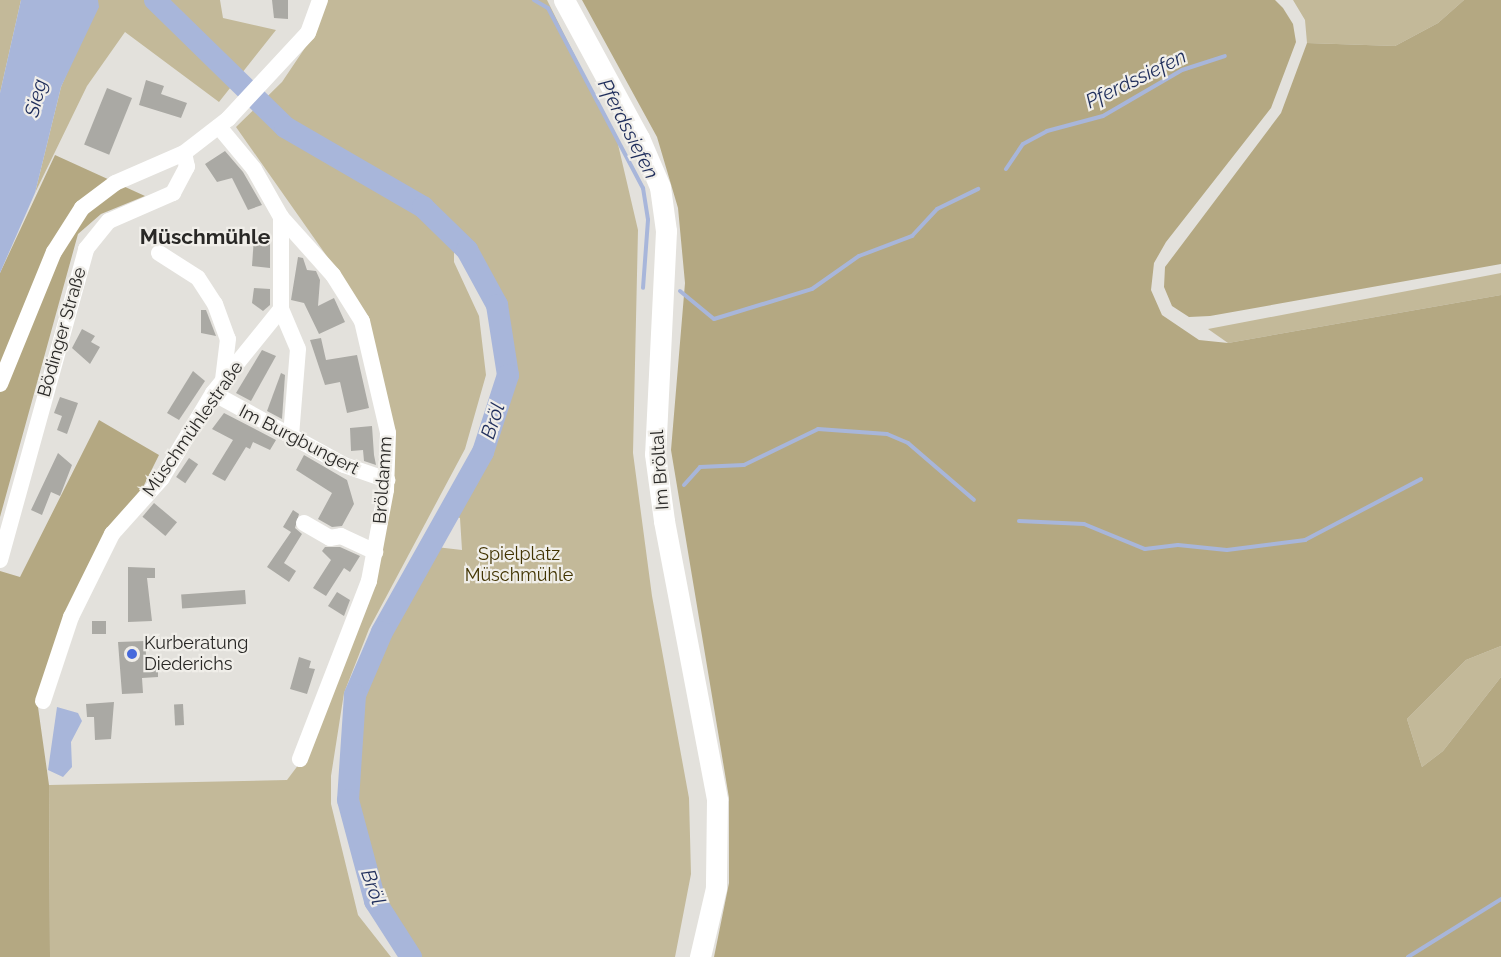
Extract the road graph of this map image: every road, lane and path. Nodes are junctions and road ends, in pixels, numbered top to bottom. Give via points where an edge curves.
1 (320, 0) edge
2 (564, 0) edge
3 (224, 123) junction
4 (184, 153) junction
5 (281, 217) junction
6 (159, 254) dead end
7 (281, 309) junction
8 (0, 384) edge
9 (218, 387) junction
10 (291, 436) junction
11 (387, 480) junction
12 (304, 523) dead end
13 (376, 552) junction
14 (0, 560) edge
15 (43, 702) dead end
16 (300, 759) dead end
17 (700, 957) edge

1 - 3 street via 308,33 273,76
2 - 17 main road, Im Bröltal via 639,138 660,187 666,231 655,454 717,800 716,888
3 - 4 street
3 - 5 street
4 - 8 street via 115,183 82,208 54,252
4 - 14 street, Bödinger Straße via 187,167 173,193 109,221 86,249
5 - 7 street
5 - 11 street, Bröldamm via 333,274 362,321 388,433
6 - 9 street via 198,278 215,304 228,339
7 - 9 street, Müschmühlestraße
7 - 10 street via 298,349
9 - 10 street, Im Burgbungert
9 - 15 street, Müschmühlestraße via 162,478 112,534 71,617
10 - 11 street, Im Burgbungert via 344,465
11 - 13 street, Bröldamm
12 - 13 street via 330,538 341,536
13 - 16 street, Bröldamm via 358,618

